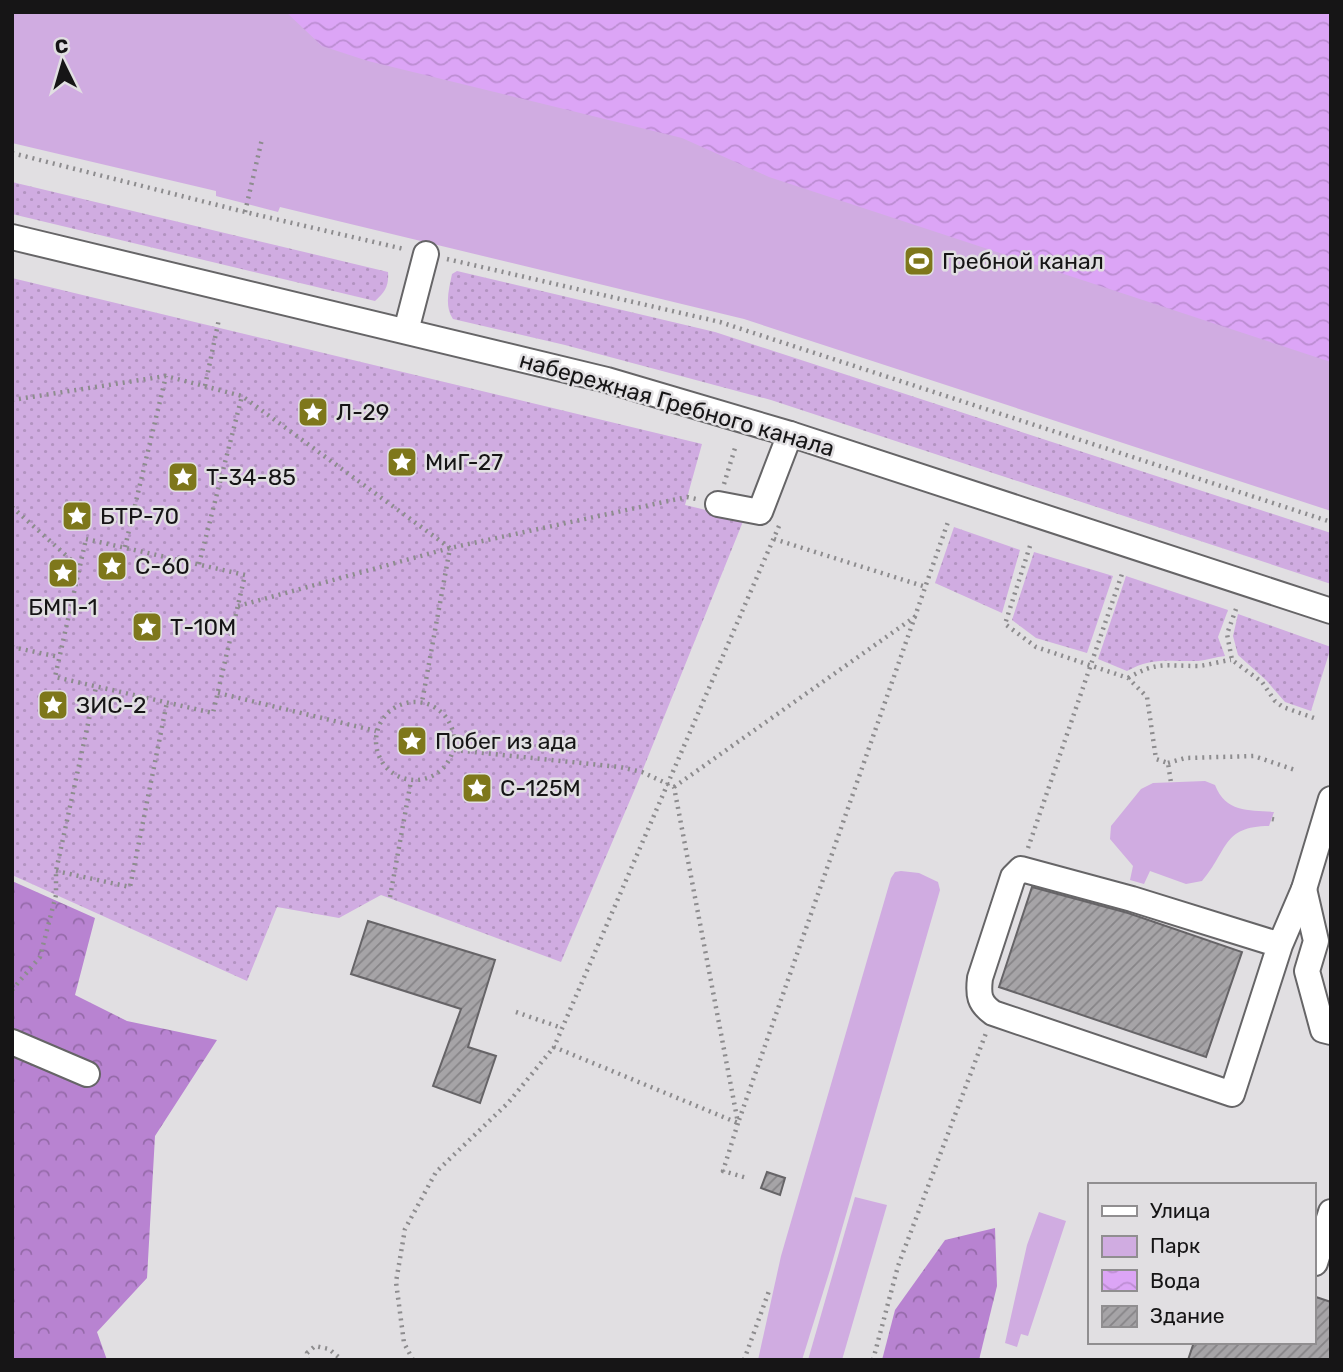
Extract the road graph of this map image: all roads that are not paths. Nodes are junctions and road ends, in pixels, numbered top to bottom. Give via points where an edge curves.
1 (12, 237) edge
2 (426, 254) road end
3 (406, 331) junction
4 (790, 434) junction
5 (718, 504) road end
6 (1331, 611) edge
7 (1331, 799) edge
8 (1304, 889) junction
9 (1280, 945) junction
10 (1331, 1032) edge
11 (12, 1042) edge
12 (87, 1074) dead end
13 (1331, 1212) edge
14 (1315, 1263) edge

1 - 3 street, набережная Гребного канала
2 - 3 street
3 - 4 street, набережная Гребного канала via 607,380
4 - 5 street via 760,512
4 - 6 street, набережная Гребного канала
7 - 8 street
8 - 9 street
8 - 10 street via 1316,941 1307,971 1323,1030
9 - 9 street via 1021,869 1013,877 978,994 982,1005 993,1013 1232,1094
11 - 12 street
13 - 14 street

